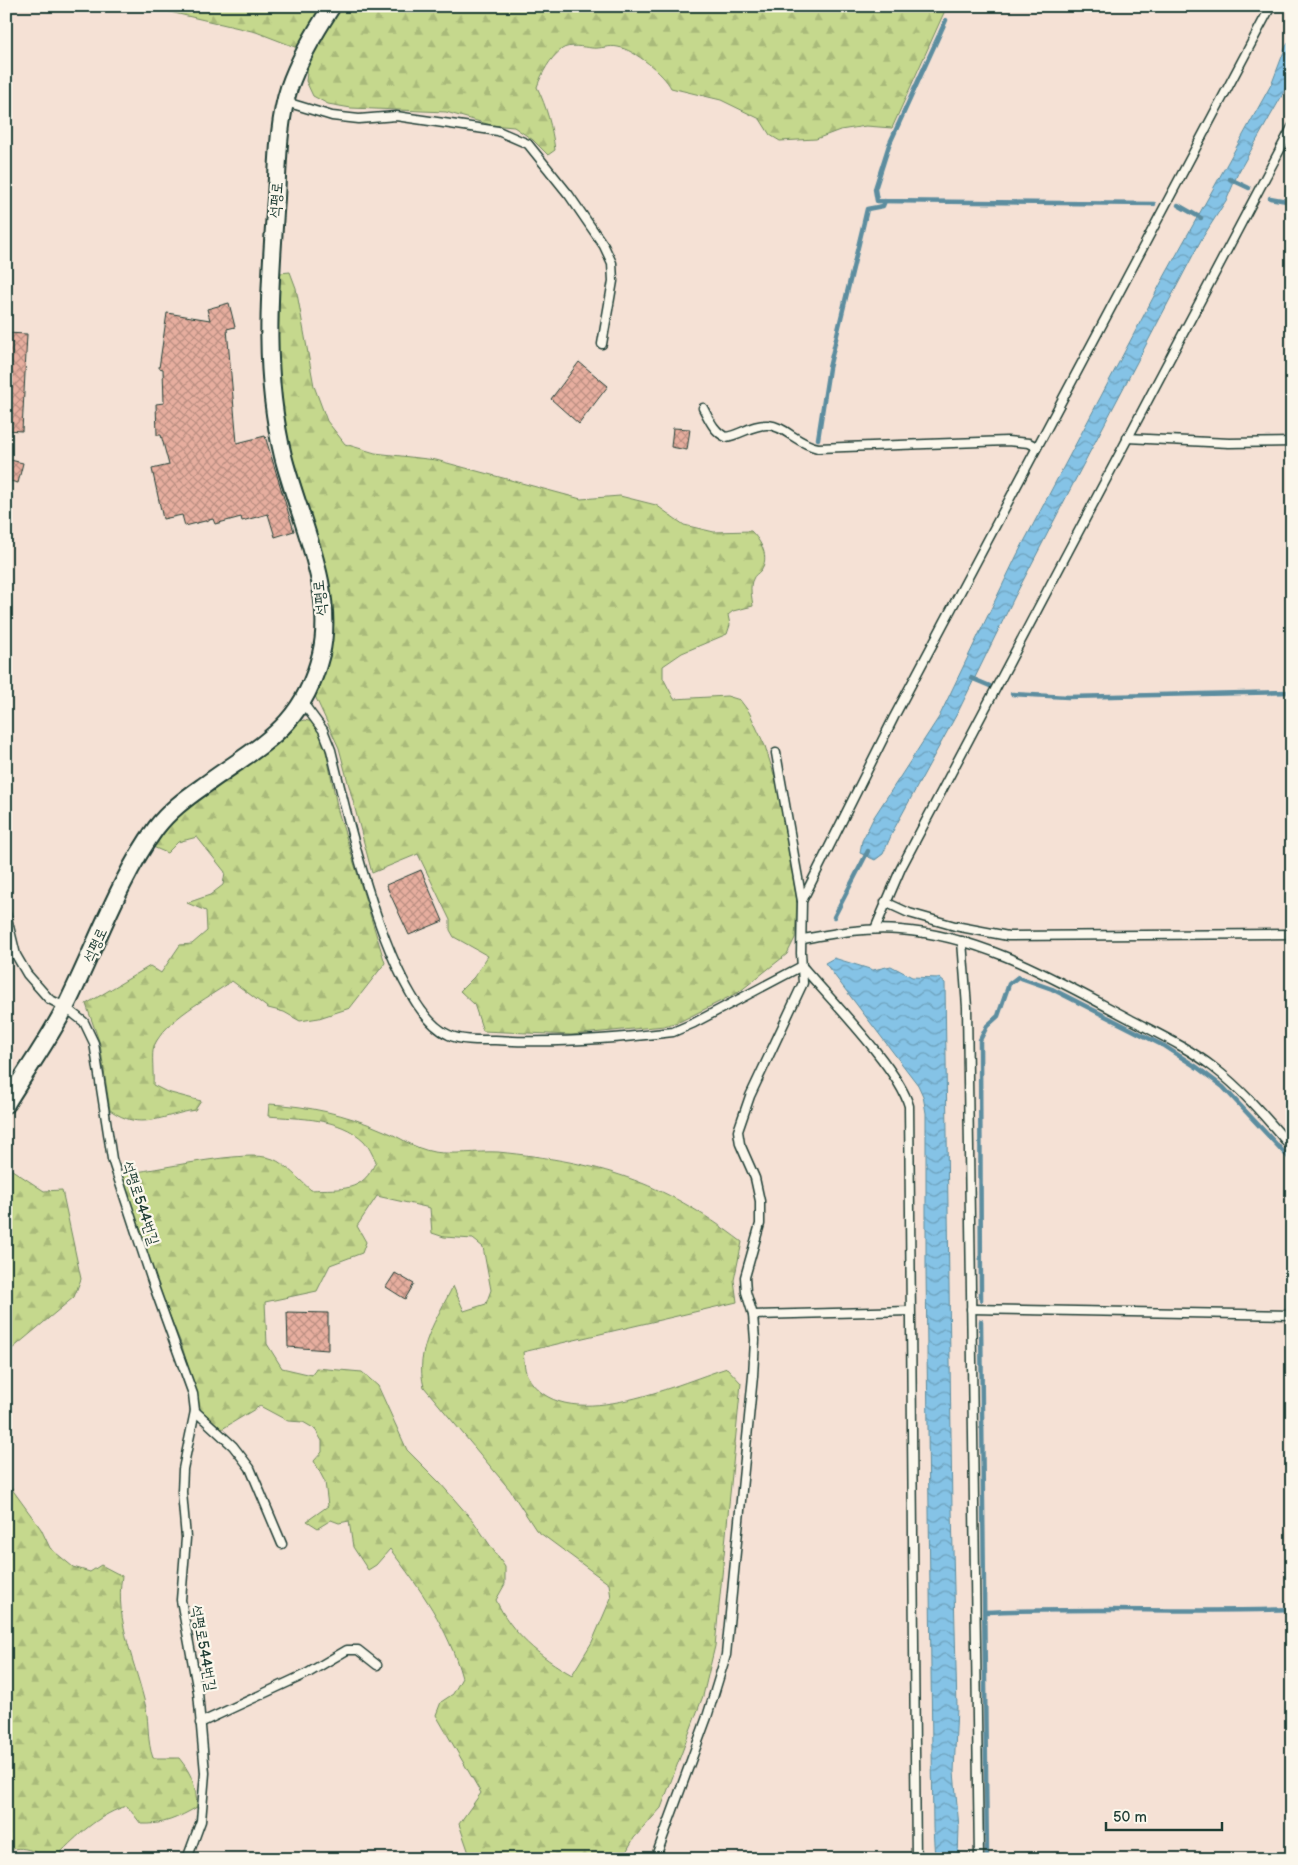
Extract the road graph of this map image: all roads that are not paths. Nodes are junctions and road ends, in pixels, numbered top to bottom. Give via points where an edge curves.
1 (332, 6) edge
2 (1271, 6) edge
3 (286, 102) junction
4 (1292, 127) edge
5 (602, 344) dead end
6 (703, 408) dead end
7 (1127, 438) junction
8 (1292, 442) edge
9 (1036, 447) junction
10 (303, 703) junction
11 (776, 754) dead end
12 (802, 901) junction
13 (885, 902) junction
14 (6, 914) edge
15 (875, 929) junction
16 (1292, 934) edge
17 (803, 940) junction
18 (962, 941) junction
19 (802, 966) junction
20 (65, 1007) junction
21 (6, 1104) edge
22 (1292, 1148) edge
23 (971, 1309) junction
24 (910, 1311) junction
25 (753, 1315) junction
26 (1292, 1315) edge
27 (195, 1411) junction
28 (282, 1544) dead end
29 (378, 1665) dead end
30 (200, 1723) junction
31 (187, 1859) edge
32 (655, 1859) edge
33 (916, 1859) edge
34 (979, 1859) edge

1 - 3 street, 석평로 via 302,58
2 - 9 lane
3 - 5 lane via 332,116 359,119 403,117 498,131 528,144 570,195 612,263 613,281
3 - 10 street, 석평로 via 268,330 277,428 309,536 322,605 321,653
4 - 7 lane
6 - 9 lane via 713,427 726,437 770,425 786,431 799,442 818,448 1007,441
7 - 8 lane via 1228,443
7 - 13 lane
9 - 12 lane
10 - 19 lane via 323,730 331,750 364,880 388,948 431,1024 450,1036 531,1042 672,1032
10 - 20 street, 석평로 via 285,726 177,804 157,827 115,903
11 - 12 lane
12 - 17 lane
13 - 15 lane
13 - 16 lane via 909,913 955,926 1008,936
14 - 20 lane via 16,955 27,974 49,999
15 - 17 lane
15 - 18 lane via 940,935
17 - 19 lane
18 - 22 lane via 999,953 1058,980 1191,1052 1229,1080
18 - 23 lane via 967,1007
19 - 24 lane via 905,1092 910,1122
19 - 25 lane via 803,983 799,996 750,1096 738,1132 760,1201 760,1224 745,1277
20 - 21 street, 석평로
20 - 27 lane, 석평로544번길 via 84,1022 94,1043 112,1160 185,1370
23 - 26 lane
23 - 34 lane
24 - 25 lane
24 - 33 lane
25 - 32 lane via 753,1376 726,1655 707,1718
27 - 28 lane via 233,1446 250,1468
27 - 30 lane, 석평로544번길 via 183,1469 186,1538 181,1600 196,1673
29 - 30 lane via 358,1650 347,1650 308,1673
30 - 31 lane, 석평로544번길 via 204,1797 201,1821

